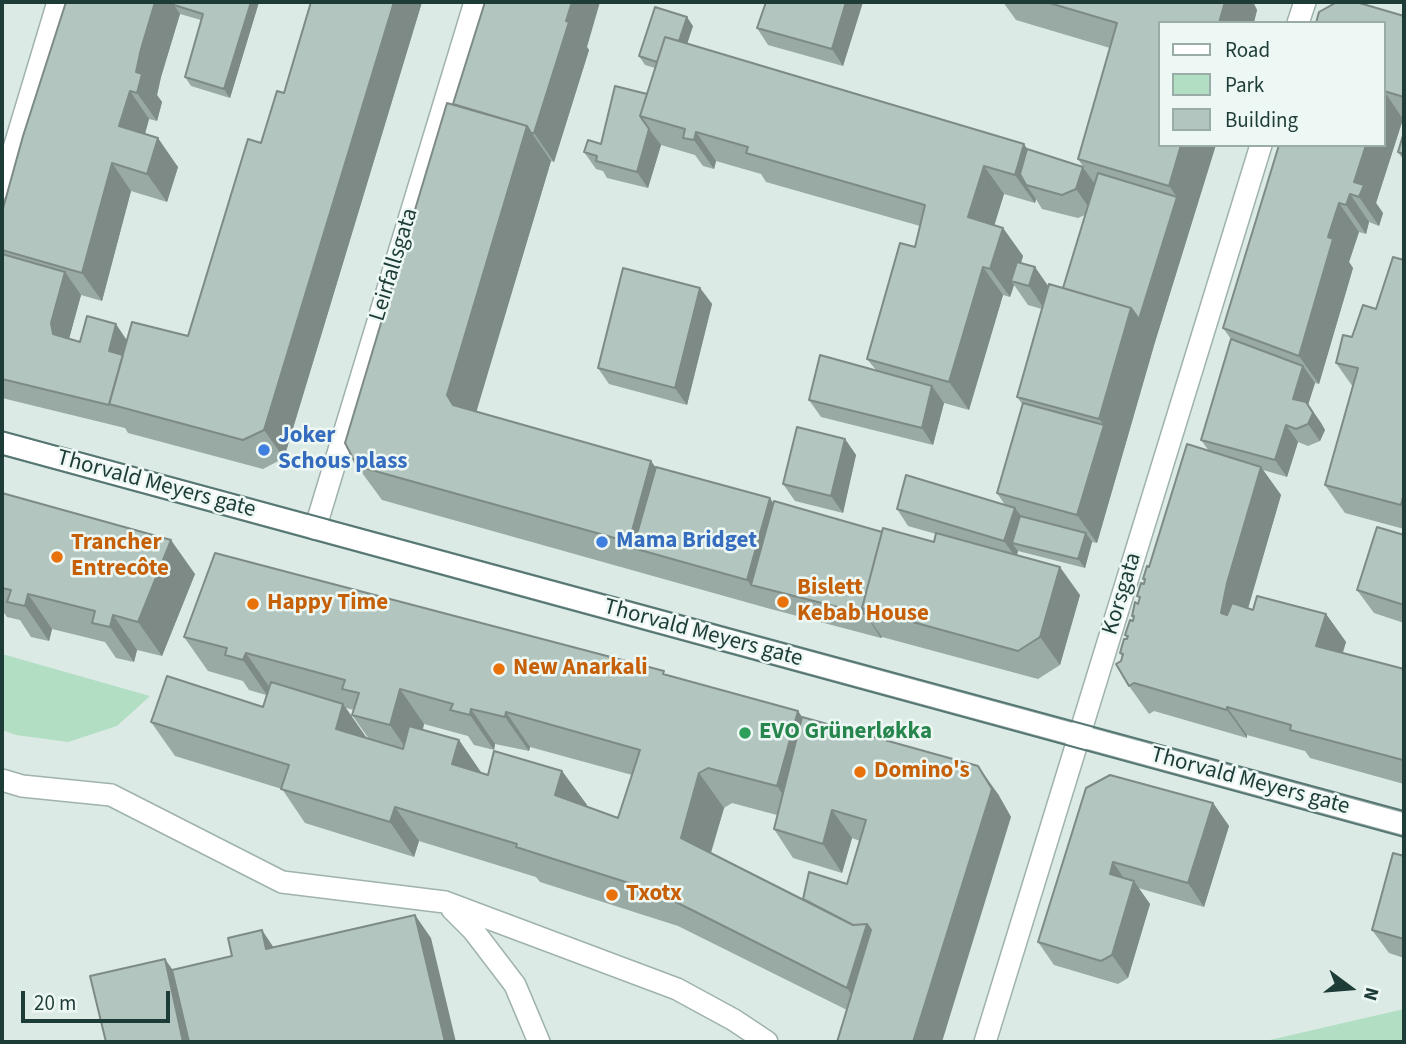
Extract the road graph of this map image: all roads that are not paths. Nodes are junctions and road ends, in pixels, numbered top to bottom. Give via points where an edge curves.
1 (58, 2) edge
2 (475, 2) edge
3 (1305, 2) edge
4 (1299, 21) edge
5 (1260, 147) edge
6 (2, 188) edge
7 (2, 443) edge
8 (315, 529) junction
9 (1079, 736) junction
10 (2, 780) edge
11 (1404, 824) edge
12 (445, 902) junction
13 (539, 1042) edge
14 (767, 1042) edge
15 (985, 1042) edge

1 - 6 street
2 - 8 street, Leirfallsgata
3 - 4 street
5 - 9 street, Korsgata
7 - 8 street, Thorvald Meyers gate
8 - 9 street, Thorvald Meyers gate
9 - 11 street, Thorvald Meyers gate
9 - 15 street, Korsgata
10 - 12 street via 111,794 282,882
12 - 13 street via 515,985
12 - 14 street via 677,989

